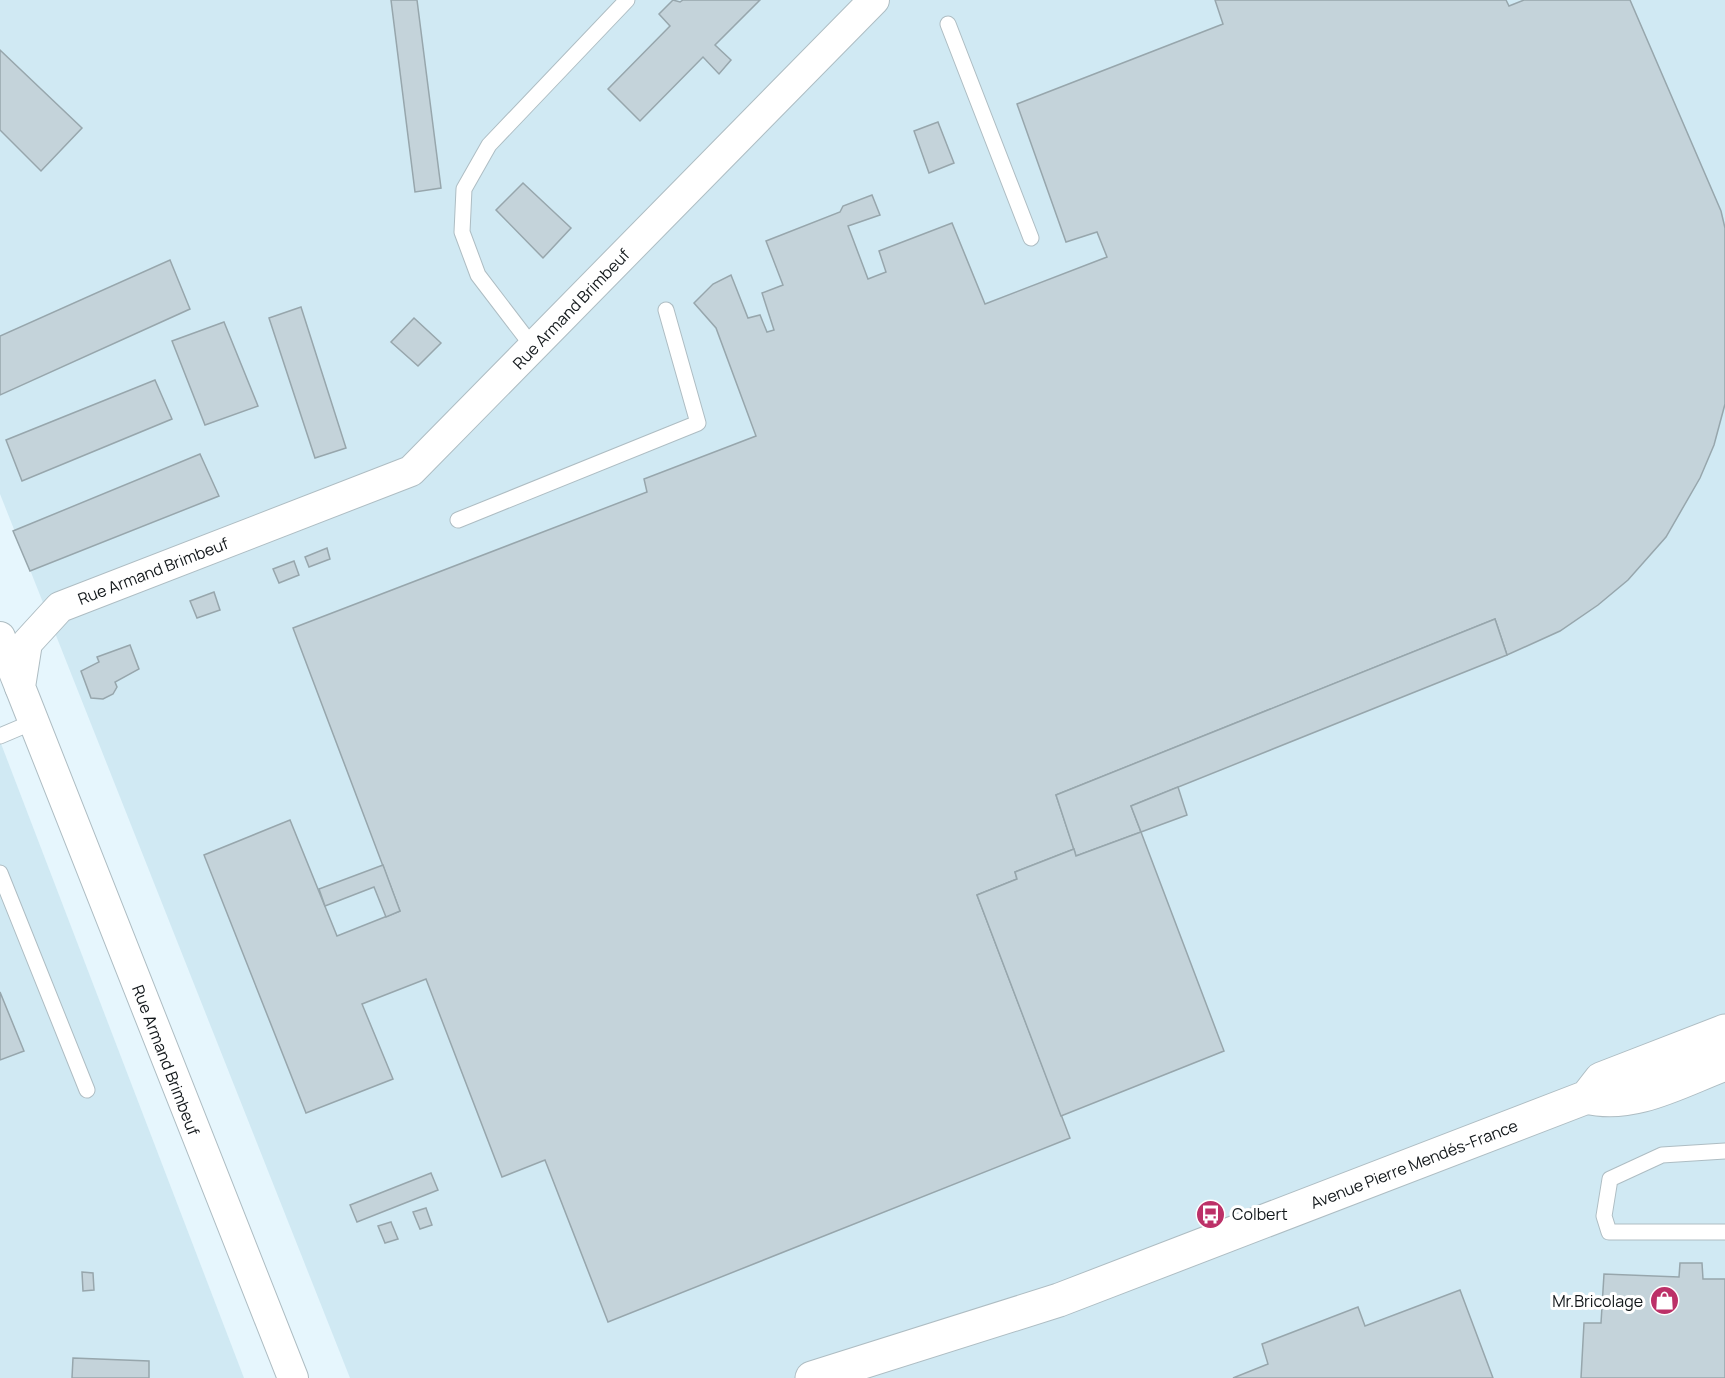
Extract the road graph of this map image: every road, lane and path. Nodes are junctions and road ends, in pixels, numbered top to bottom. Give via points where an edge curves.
1 (627, 0) edge
2 (864, 3) edge
3 (948, 24) dead end
4 (1031, 238) dead end
5 (666, 310) dead end
6 (533, 347) junction
7 (458, 520) dead end
8 (0, 637) edge
9 (20, 687) junction
10 (33, 722) junction
11 (0, 736) edge
12 (0, 873) edge
13 (1725, 1031) edge
14 (1725, 1064) edge
15 (87, 1090) dead end
16 (1587, 1097) junction
17 (1725, 1151) edge
18 (1725, 1232) edge
19 (1004, 1315) junction
20 (293, 1378) edge
21 (813, 1378) edge
22 (869, 1378) edge

1 - 6 lane via 489,145 464,189 462,232 478,275
2 - 6 street, Rue Armand Brimbeuf
3 - 4 lane
5 - 7 lane via 698,423
6 - 9 street, Rue Armand Brimbeuf via 411,471 60,607 27,642
8 - 9 street
9 - 10 street, Rue Armand Brimbeuf
10 - 11 lane
10 - 20 street, Rue Armand Brimbeuf
12 - 15 lane
13 - 16 main road, Avenue Pierre Mendés-France via 1600,1079
14 - 16 main road, Avenue Pierre Mendés-France via 1629,1100 1604,1102
16 - 19 main road, Avenue Pierre Mendés-France via 1059,1300
17 - 18 lane via 1662,1155 1610,1179 1604,1216 1609,1232
19 - 21 main road, Avenue Pierre Mendés-France
19 - 22 main road, Avenue Pierre Mendés-France

